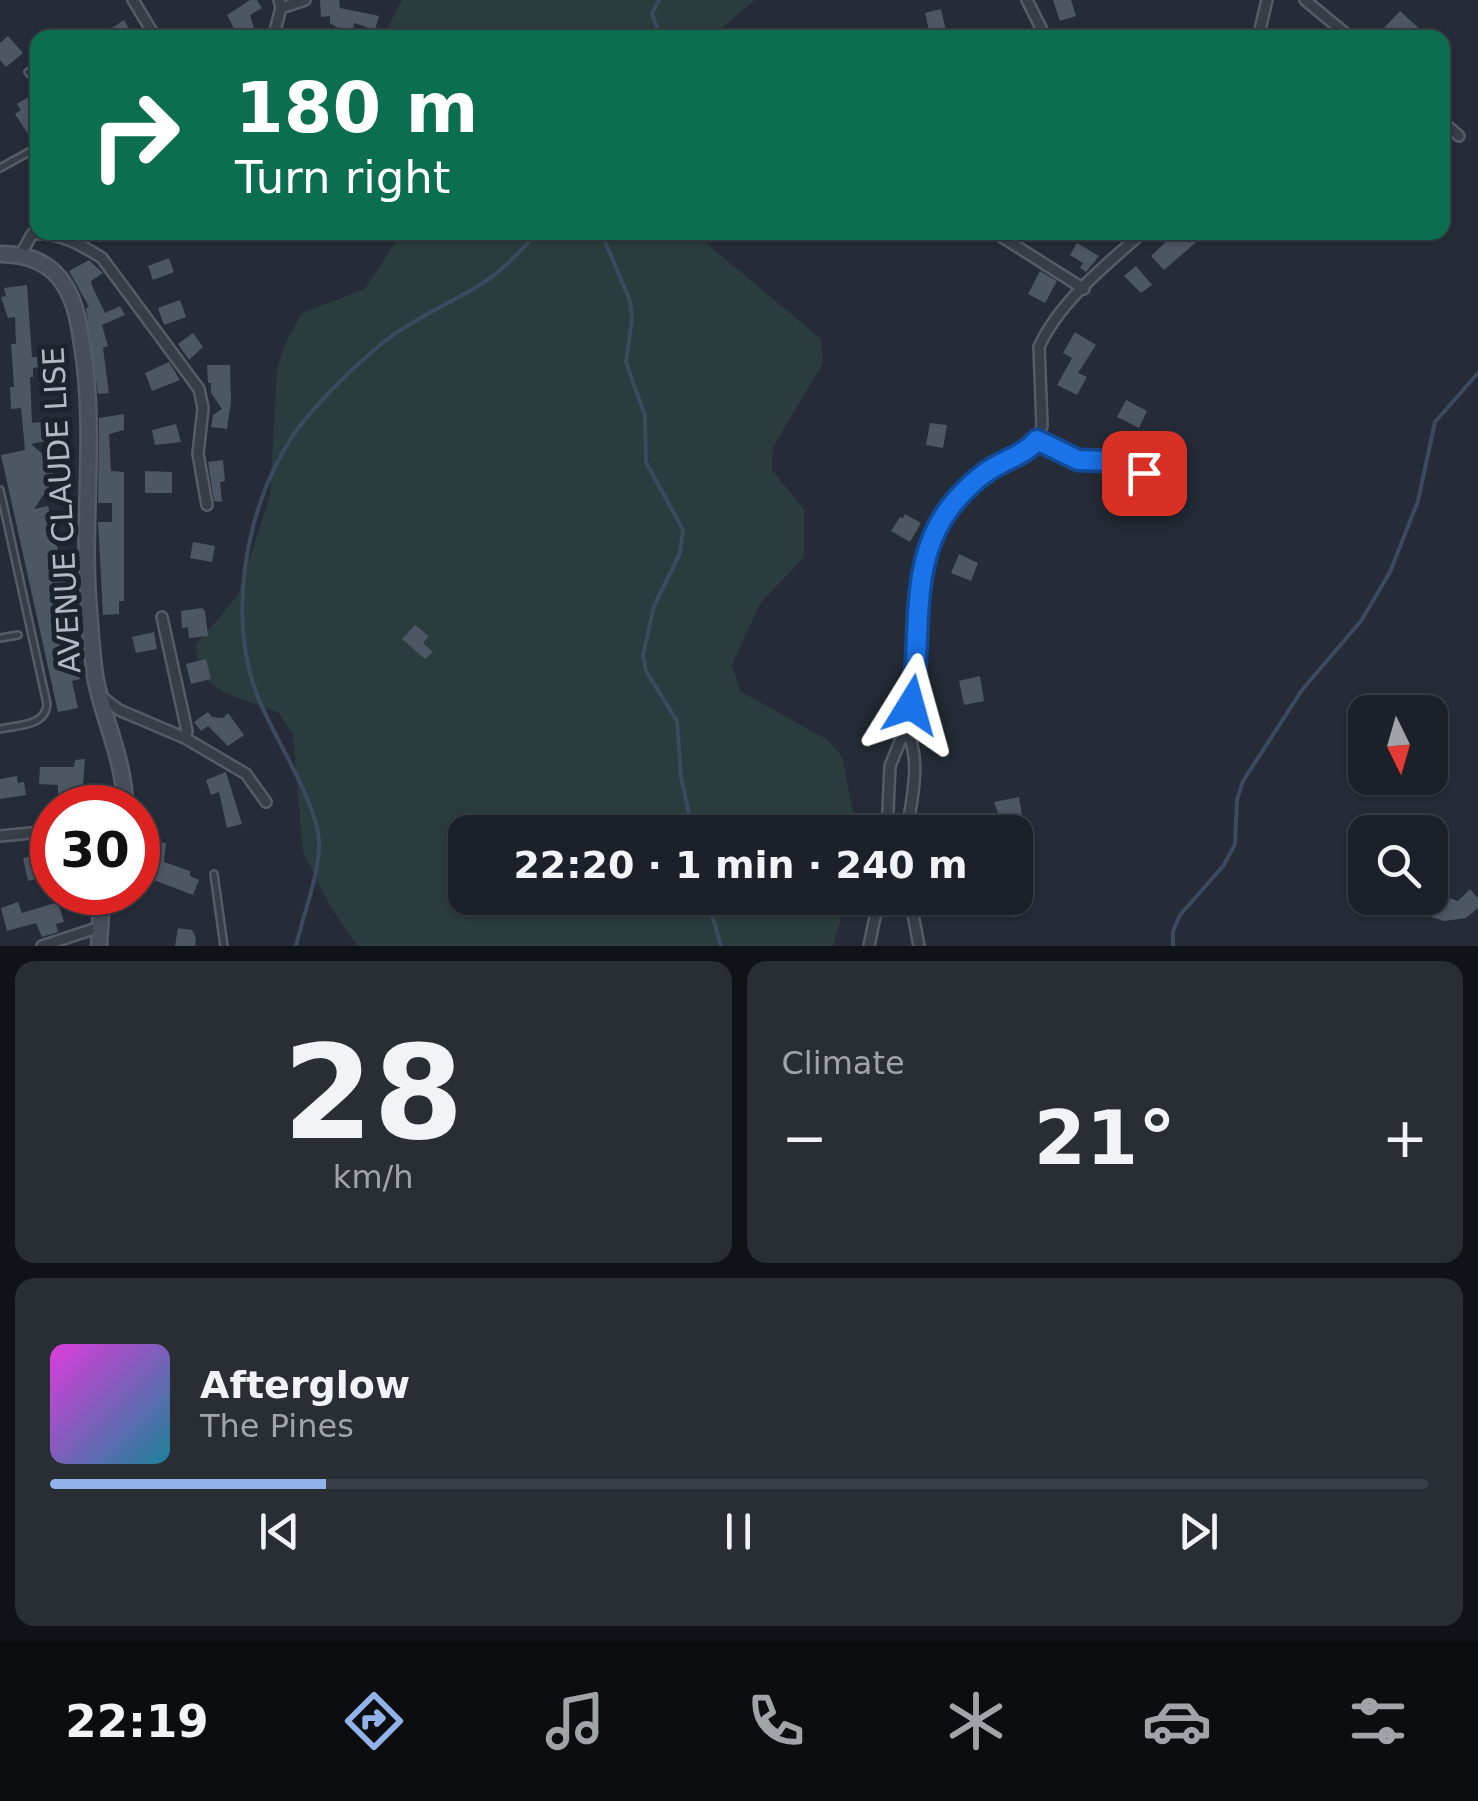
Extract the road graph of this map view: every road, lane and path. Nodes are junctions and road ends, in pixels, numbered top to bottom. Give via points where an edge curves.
1 (134, 0) edge
2 (306, 0) edge
3 (1027, 0) edge
4 (1267, 0) edge
5 (1305, 0) edge
6 (280, 4) edge
7 (151, 30) edge
8 (275, 30) edge
9 (1042, 30) edge
10 (1260, 30) edge
11 (1341, 30) edge
12 (28, 72) dead end
13 (30, 74) edge
14 (1450, 128) edge
15 (1459, 136) dead end
16 (30, 151) edge
17 (0, 168) edge
18 (30, 238) edge
19 (68, 240) edge
20 (1007, 240) edge
21 (1134, 240) edge
22 (0, 254) edge
23 (21, 254) junction
24 (1084, 288) junction
25 (1037, 440) junction
26 (1144, 473) dead end
27 (0, 490) edge
28 (207, 505) dead end
29 (162, 617) dead end
30 (18, 635) dead end
31 (0, 638) edge
32 (101, 696) junction
33 (906, 727) junction
34 (0, 729) edge
35 (185, 738) junction
36 (122, 785) edge
37 (266, 802) dead end
38 (887, 815) edge
39 (909, 815) edge
40 (30, 833) edge
41 (0, 836) edge
42 (214, 874) dead end
43 (101, 915) edge
44 (875, 915) edge
45 (913, 915) edge
46 (100, 927) junction
47 (42, 946) edge
48 (99, 946) edge
49 (224, 946) edge
50 (869, 946) edge
51 (919, 946) edge

1 - 7 street
2 - 6 street
3 - 9 street
4 - 10 street
5 - 11 street
6 - 8 street
12 - 13 lane
14 - 15 street
16 - 17 lane
18 - 23 street
19 - 28 street via 102,258 199,390 200,483
20 - 24 street
21 - 24 street
22 - 23 street
23 - 32 street, AVENUE CLAUDE LISE via 56,275 76,309 87,375 88,598
24 - 25 street via 1039,348
25 - 26 lane via 1078,460 1113,461
25 - 33 street via 985,473 930,537
27 - 34 lane via 47,704 41,719
29 - 35 street
30 - 31 lane
32 - 35 street
32 - 36 street, AVENUE CLAUDE LISE
33 - 38 street via 890,766
33 - 39 street via 917,764
35 - 37 street via 246,774
40 - 41 street
42 - 49 lane
43 - 46 street
44 - 50 street
45 - 51 street
46 - 47 street
46 - 48 street

